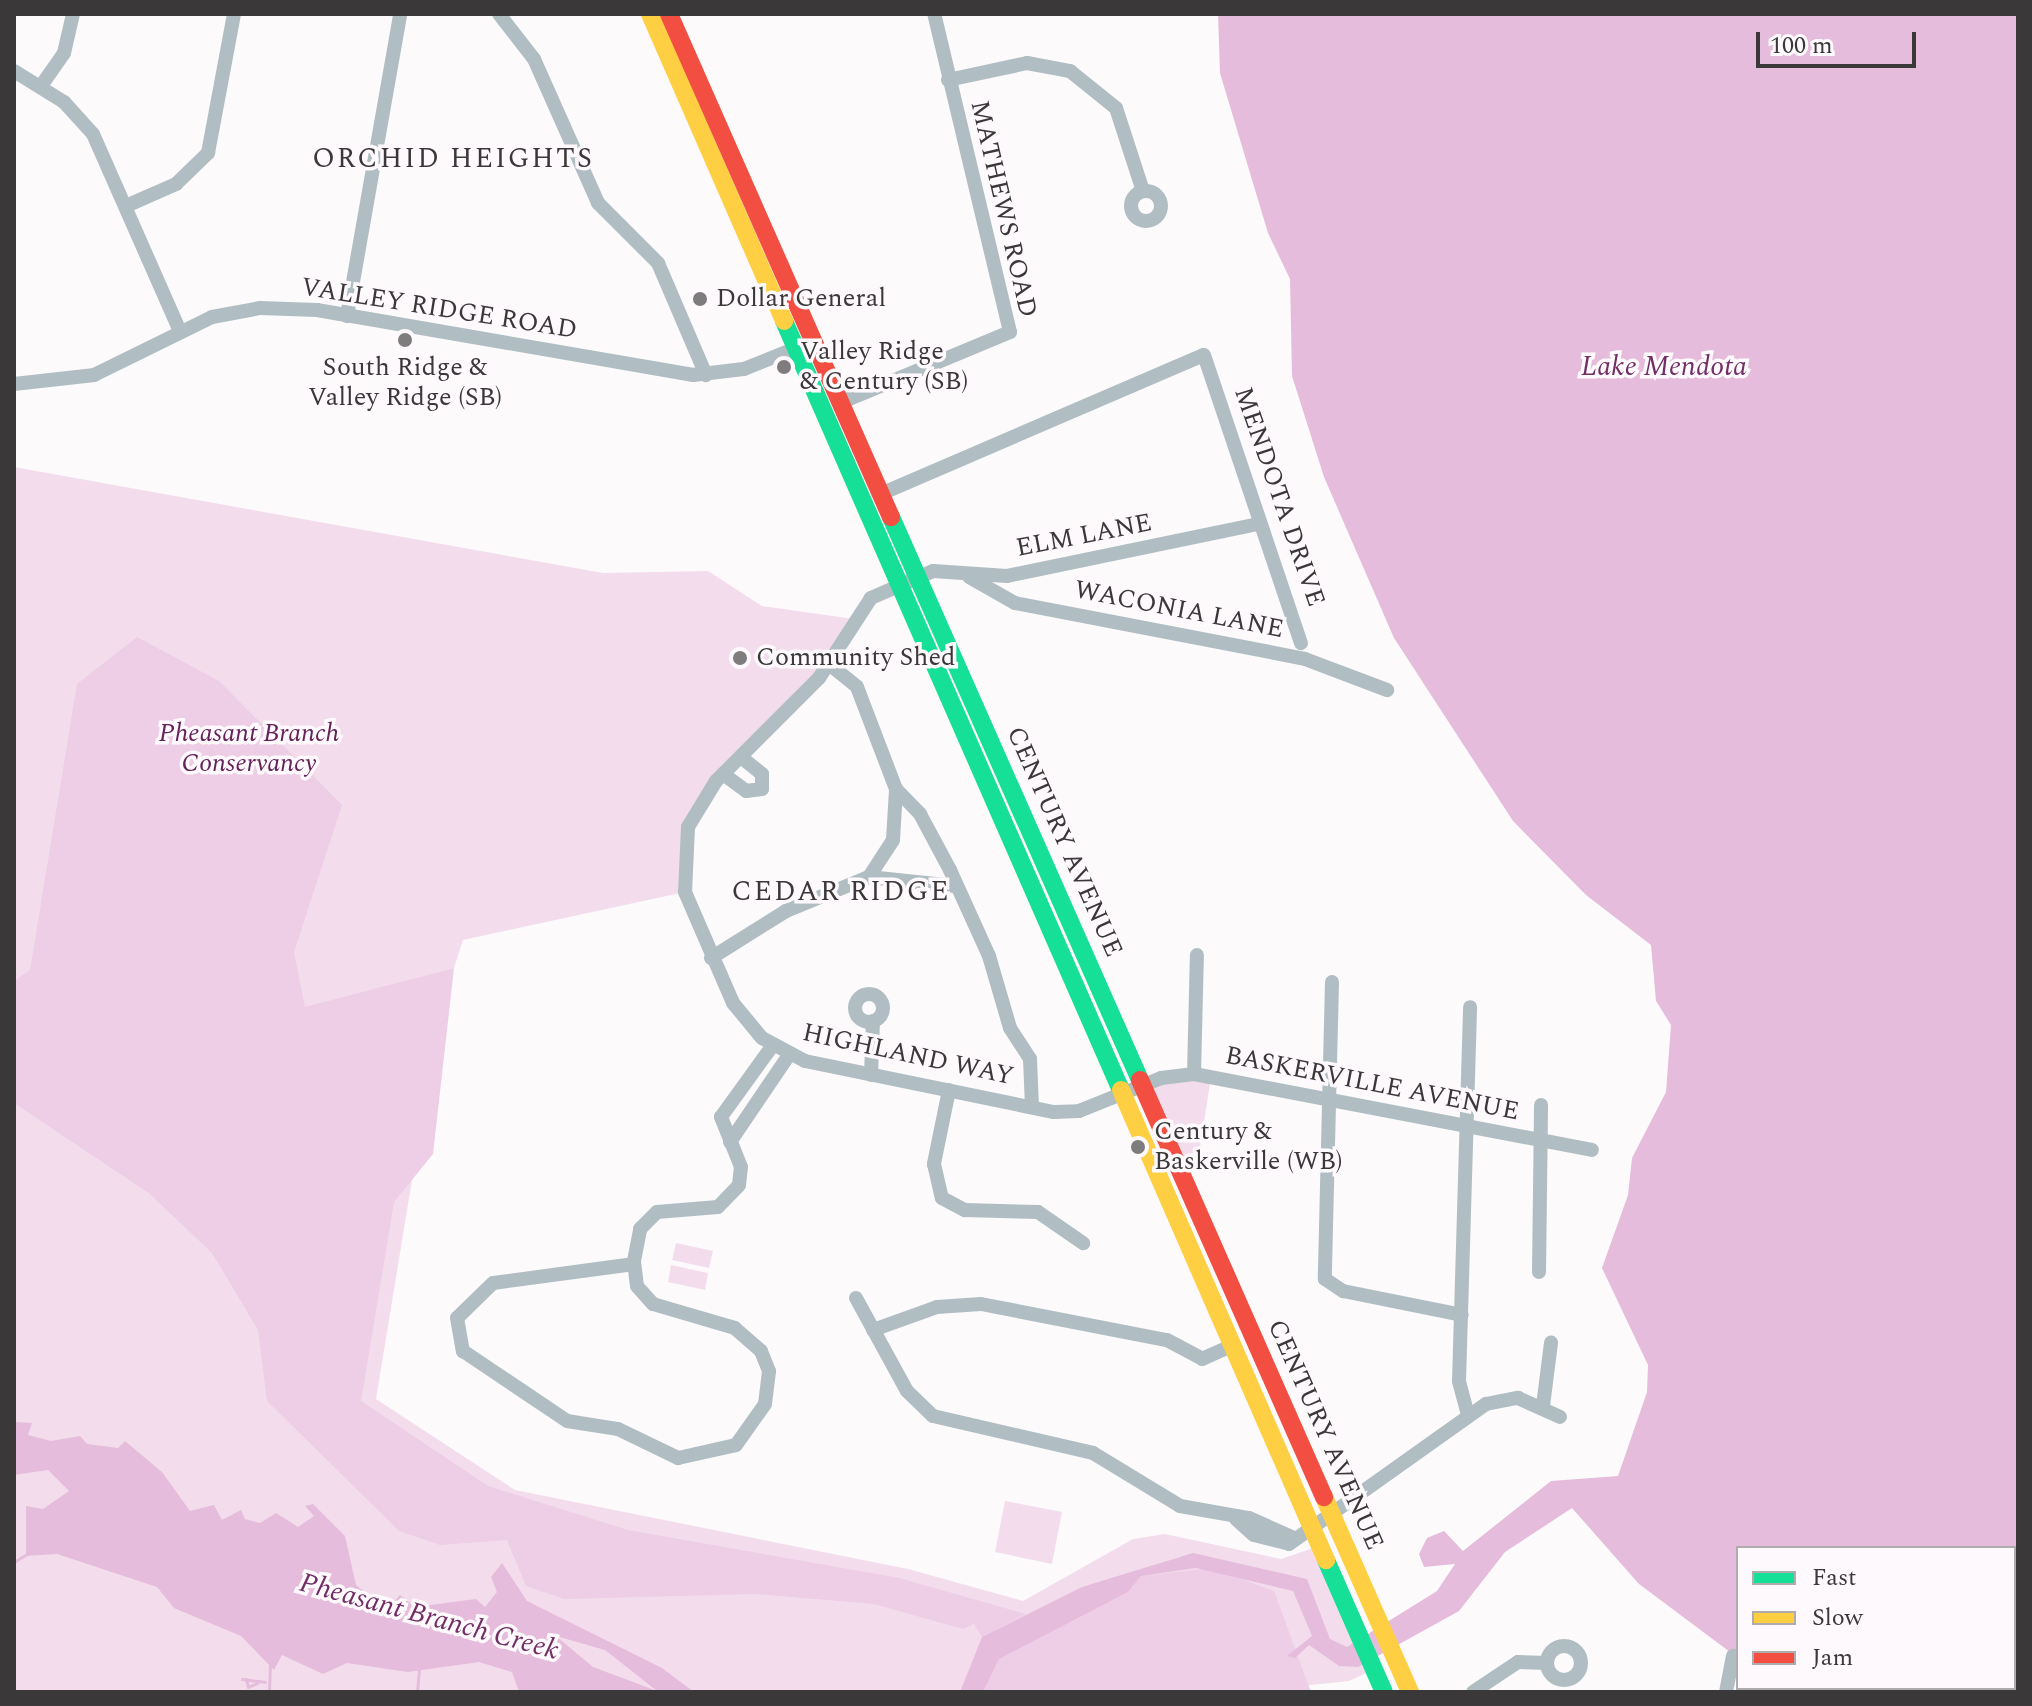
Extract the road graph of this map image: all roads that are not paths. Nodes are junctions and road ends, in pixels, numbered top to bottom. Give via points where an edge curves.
1 (73, 14) edge
2 (234, 14) edge
3 (400, 14) edge
4 (499, 14) edge
5 (650, 14) edge
6 (669, 14) edge
7 (934, 14) edge
8 (14, 71) edge
9 (948, 80) junction
10 (41, 86) junction
11 (1143, 191) dead end
12 (126, 206) junction
13 (347, 316) junction
14 (180, 331) junction
15 (806, 344) junction
16 (1216, 344) dead end
17 (1200, 354) junction
18 (706, 375) junction
19 (14, 384) edge
20 (842, 402) junction
21 (883, 493) junction
22 (1258, 524) junction
23 (919, 575) junction
24 (965, 575) junction
25 (899, 582) junction
26 (1301, 643) dead end
27 (829, 664) junction
28 (1387, 690) dead end
29 (741, 757) junction
30 (723, 774) junction
31 (896, 789) junction
32 (869, 877) junction
33 (955, 886) junction
34 (1197, 955) dead end
35 (711, 958) junction
36 (1332, 982) dead end
37 (1470, 1007) dead end
38 (873, 1021) dead end
39 (773, 1045) junction
40 (789, 1055) junction
41 (1194, 1074) junction
42 (871, 1075) junction
43 (1143, 1084) junction
44 (949, 1090) junction
45 (1120, 1093) junction
46 (1330, 1101) junction
47 (1541, 1105) dead end
48 (1032, 1107) junction
49 (1467, 1128) junction
50 (1540, 1141) junction
51 (730, 1142) junction
52 (1592, 1150) dead end
53 (1083, 1243) dead end
54 (634, 1264) junction
55 (1539, 1272) dead end
56 (856, 1298) dead end
57 (1462, 1315) junction
58 (873, 1330) junction
59 (1551, 1343) dead end
60 (1233, 1345) junction
61 (1543, 1406) junction
62 (1468, 1415) junction
63 (1560, 1417) dead end
64 (1332, 1518) junction
65 (1314, 1528) junction
66 (1733, 1656) dead end
67 (1547, 1663) dead end
68 (1384, 1692) edge
69 (1410, 1692) edge
70 (1473, 1692) edge
71 (1726, 1692) edge

1 - 10 street via 64,53
2 - 12 street via 208,153 176,184
3 - 13 street
4 - 18 street via 534,59 598,203 658,263
5 - 15 main road, CENTURY AVENUE
6 - 15 main road, CENTURY AVENUE
7 - 9 street, MATHEWS ROAD
8 - 10 street
9 - 11 street via 1027,63 1070,71 1116,108
9 - 20 street, MATHEWS ROAD via 1010,332
10 - 12 street via 93,134
12 - 14 street
13 - 14 street, VALLEY RIDGE ROAD via 260,308
13 - 18 street, VALLEY RIDGE ROAD
14 - 19 street, VALLEY RIDGE ROAD via 94,375
15 - 18 street, VALLEY RIDGE ROAD
15 - 20 main road, CENTURY AVENUE
15 - 25 main road, CENTURY AVENUE
16 - 17 street
17 - 21 street
17 - 22 street, MENDOTA DRIVE
20 - 21 main road, CENTURY AVENUE
21 - 23 main road, CENTURY AVENUE
22 - 24 street, ELM LANE via 1007,576
22 - 26 street, MENDOTA DRIVE
23 - 24 street, ELM LANE
23 - 25 street, HIGHLAND WAY
23 - 43 main road, CENTURY AVENUE
24 - 28 street, WACONIA LANE via 1015,603 1305,659
25 - 27 street, HIGHLAND WAY via 863,606
25 - 45 main road, CENTURY AVENUE
27 - 29 street, HIGHLAND WAY
27 - 31 street via 857,687
29 - 30 street, HIGHLAND WAY
29 - 30 street via 762,774 762,789 746,791
30 - 35 street, HIGHLAND WAY via 695,811 683,861 685,892
31 - 32 street via 893,840
31 - 33 street via 920,814
32 - 33 street
32 - 35 street via 786,911
33 - 48 street via 989,956 1010,1028 1030,1059
34 - 41 street
35 - 39 street, HIGHLAND WAY via 740,1015
36 - 46 street
37 - 49 street
38 - 42 street
39 - 40 street, HIGHLAND WAY
39 - 51 street via 721,1117
40 - 42 street, HIGHLAND WAY
40 - 51 street
41 - 43 street, BASKERVILLE AVENUE
41 - 46 street, BASKERVILLE AVENUE
42 - 44 street, HIGHLAND WAY
43 - 45 street, HIGHLAND WAY
43 - 64 main road, CENTURY AVENUE
44 - 48 street, HIGHLAND WAY
44 - 53 street via 934,1164 942,1198 965,1210 1038,1212
45 - 48 street, HIGHLAND WAY via 1072,1112
45 - 60 main road, CENTURY AVENUE
46 - 49 street, BASKERVILLE AVENUE
46 - 57 street via 1325,1276 1337,1290
47 - 50 street
49 - 50 street, BASKERVILLE AVENUE
49 - 57 street
50 - 52 street, BASKERVILLE AVENUE
50 - 55 street
51 - 54 street via 741,1167 729,1199 718,1207 657,1212 640,1229
54 - 54 street via 510,1277 477,1292 455,1324 465,1354 558,1416 643,1441 678,1458 736,1445 765,1404 769,1371 758,1346 735,1328 653,1304 637,1286
56 - 58 street
57 - 62 street via 1460,1386
58 - 60 street via 937,1307 981,1304 1167,1340 1202,1359
58 - 65 street via 933,1416 1093,1453 1180,1506 1236,1519 1268,1541 1294,1538
59 - 61 street
60 - 65 main road, CENTURY AVENUE
61 - 62 street via 1500,1399
61 - 63 street
62 - 64 street
64 - 65 street
64 - 69 main road, CENTURY AVENUE
65 - 68 main road, CENTURY AVENUE
66 - 71 street
67 - 70 street via 1518,1662

